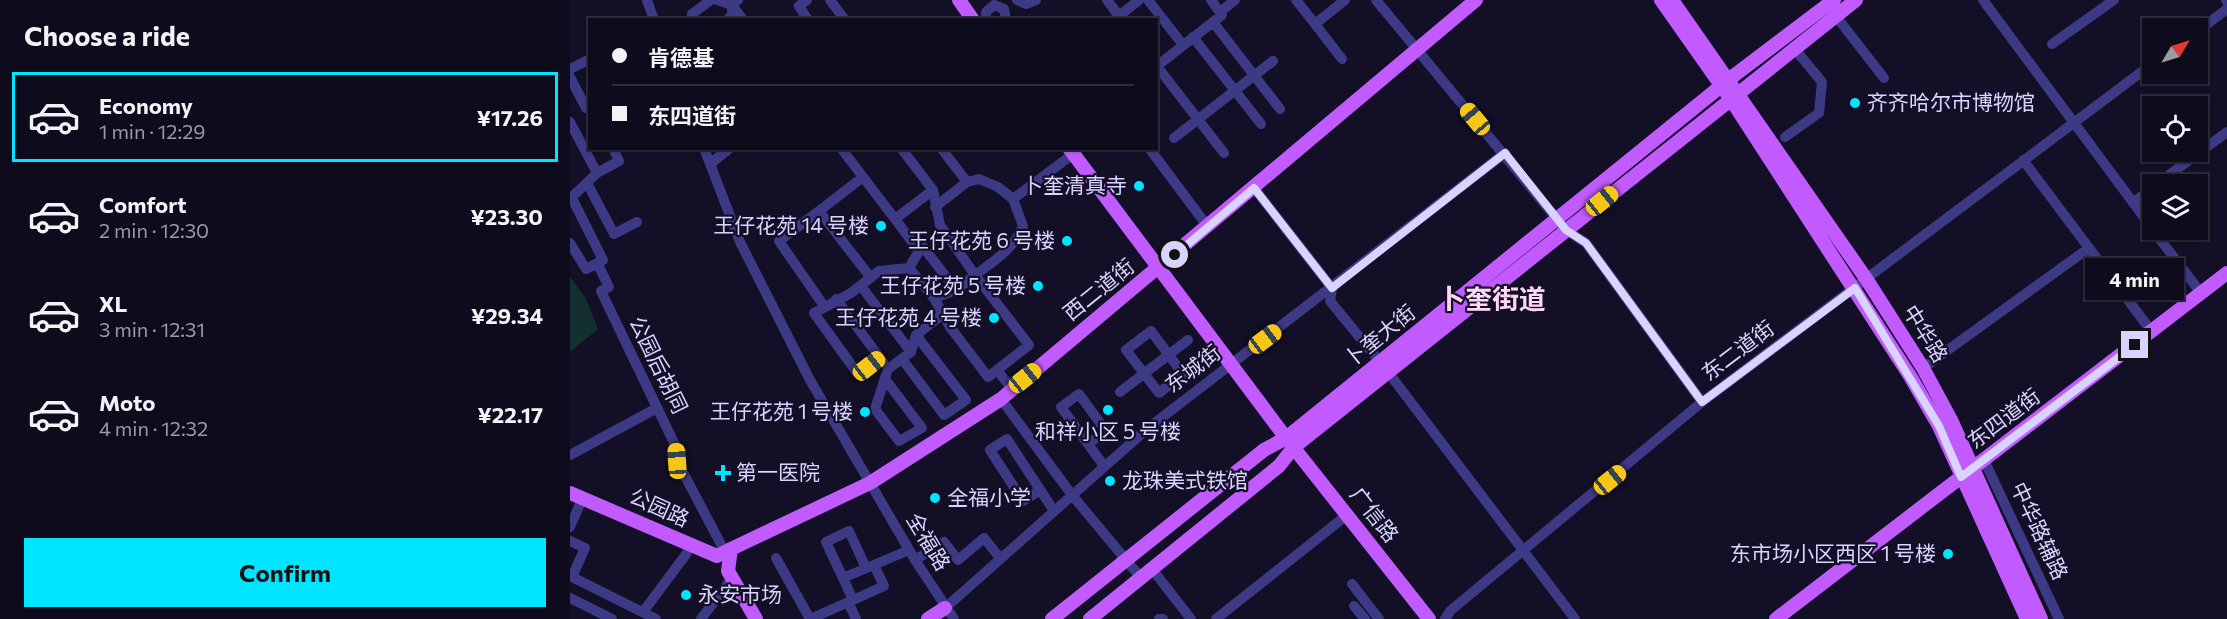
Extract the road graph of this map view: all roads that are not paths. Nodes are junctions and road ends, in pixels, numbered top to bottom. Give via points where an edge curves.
1 (647, 0) edge
2 (709, 0) edge
3 (717, 0) edge
4 (807, 0) edge
5 (830, 0) edge
6 (959, 0) edge
7 (1017, 0) edge
8 (1036, 0) edge
9 (1107, 0) edge
10 (1139, 0) edge
11 (1148, 0) edge
12 (1210, 0) edge
13 (1235, 0) edge
14 (1296, 0) edge
15 (1346, 0) edge
16 (1376, 0) edge
17 (1476, 0) edge
18 (1661, 0) edge
19 (1672, 0) edge
20 (1834, 0) edge
21 (1856, 0) edge
22 (1983, 0) edge
23 (2114, 0) edge
24 (735, 2) edge
25 (2227, 9) edge
26 (1220, 12) junction
27 (1005, 14) edge
28 (1835, 15) junction
29 (653, 18) edge
30 (692, 18) edge
31 (729, 18) edge
32 (742, 18) edge
33 (807, 18) edge
34 (844, 18) edge
35 (975, 18) edge
36 (1118, 18) edge
37 (1213, 22) junction
38 (2208, 23) edge
39 (1315, 24) junction
40 (1193, 37) junction
41 (2052, 44) dead end
42 (1183, 45) junction
43 (1793, 47) junction
44 (1417, 50) junction
45 (1342, 59) dead end
46 (588, 60) edge
47 (1273, 61) dead end
48 (1158, 64) edge
49 (1158, 66) edge
50 (571, 68) edge
51 (2142, 71) edge
52 (1254, 75) junction
53 (1884, 78) dead end
54 (1730, 89) junction
55 (1235, 90) junction
56 (588, 107) edge
57 (1280, 109) dead end
58 (1198, 119) junction
59 (570, 122) edge
60 (2073, 122) junction
61 (1261, 124) dead end
62 (2227, 132) edge
63 (1785, 137) dead end
64 (1174, 138) dead end
65 (614, 150) edge
66 (705, 150) edge
67 (728, 150) edge
68 (843, 150) edge
69 (903, 150) edge
70 (943, 150) edge
71 (1150, 150) edge
72 (1071, 151) edge
73 (1224, 153) dead end
74 (1505, 153) junction
75 (2023, 160) junction
76 (710, 164) junction
77 (597, 173) junction
78 (2170, 174) edge
79 (863, 177) junction
80 (967, 182) junction
81 (587, 183) junction
82 (1254, 188) junction
83 (933, 190) junction
84 (2142, 195) edge
85 (571, 199) edge
86 (1013, 199) junction
87 (2133, 202) junction
88 (935, 207) junction
89 (819, 211) junction
90 (2142, 214) edge
91 (896, 219) junction
92 (637, 222) dead end
93 (1562, 225) junction
94 (1208, 227) junction
95 (2161, 240) edge
96 (570, 243) edge
97 (2089, 248) junction
98 (919, 251) junction
99 (597, 263) junction
100 (909, 268) junction
101 (1159, 269) junction
102 (2227, 273) edge
103 (975, 275) junction
104 (871, 278) junction
105 (1861, 284) junction
106 (861, 286) junction
107 (1332, 288) junction
108 (956, 290) junction
109 (2201, 293) junction
110 (933, 298) junction
111 (836, 299) junction
112 (824, 306) junction
113 (942, 315) junction
114 (2152, 332) junction
115 (916, 335) junction
116 (1188, 340) dead end
117 (906, 355) junction
118 (1168, 355) junction
119 (880, 358) junction
120 (1232, 364) junction
121 (1384, 367) junction
122 (1923, 368) junction
123 (997, 370) junction
124 (887, 374) junction
125 (1144, 374) junction
126 (1012, 389) junction
127 (1120, 392) dead end
128 (1001, 399) junction
129 (1702, 402) junction
130 (657, 408) junction
131 (1290, 442) junction
132 (1088, 444) junction
133 (570, 455) edge
134 (1984, 460) junction
135 (1104, 466) junction
136 (1966, 473) junction
137 (870, 483) junction
138 (1040, 490) junction
139 (1072, 495) junction
140 (576, 499) edge
141 (1054, 511) junction
142 (1347, 515) junction
143 (570, 527) edge
144 (570, 542) edge
145 (728, 550) junction
146 (909, 550) junction
147 (1523, 551) junction
148 (687, 553) junction
149 (776, 558) dead end
150 (1000, 558) junction
151 (915, 560) junction
152 (1126, 561) junction
153 (870, 566) junction
154 (730, 574) junction
155 (1147, 574) junction
156 (571, 577) edge
157 (843, 578) junction
158 (1352, 584) dead end
159 (612, 597) junction
160 (570, 598) edge
161 (851, 601) junction
162 (1354, 606) dead end
163 (945, 608) junction
164 (643, 612) junction
165 (608, 617) edge
166 (656, 619) edge
167 (701, 619) edge
168 (756, 619) edge
169 (856, 619) edge
170 (928, 619) edge
171 (954, 619) edge
172 (1052, 619) edge
173 (1090, 619) edge
174 (1191, 619) edge
175 (1216, 619) edge
176 (1365, 619) edge
177 (1379, 619) edge
178 (1429, 619) edge
179 (1445, 619) edge
180 (1575, 619) edge
181 (1776, 619) edge
182 (2027, 619) edge
183 (2041, 619) edge
184 (2059, 619) edge

1 - 29 street
2 - 30 street
3 - 24 street
4 - 33 street via 799,6
5 - 34 street
6 - 35 main road
7 - 8 street via 1026,4
7 - 27 street
9 - 36 street
10 - 36 street
11 - 42 street
12 - 26 street
13 - 26 street
14 - 39 street
15 - 39 street
16 - 44 street
17 - 44 main road, 西二道街
18 - 54 main road
19 - 54 main road
20 - 54 main road
21 - 28 main road
22 - 60 street
23 - 41 street
24 - 31 street
24 - 32 street
25 - 38 street
26 - 37 street via 1222,15
27 - 35 street via 994,5
28 - 43 main road
28 - 53 street
37 - 40 street
37 - 52 street
39 - 45 street
40 - 42 street
40 - 55 street
42 - 48 street
43 - 54 main road
43 - 63 street via 1822,82 1819,113
44 - 74 street
44 - 82 main road, 西二道街
46 - 50 street
47 - 52 street
49 - 58 street
50 - 56 street
51 - 60 street, 东二道街
52 - 55 street
52 - 57 street
54 - 93 main road, 卜奎大街
54 - 105 main road, 中华路
55 - 58 street
55 - 61 street
58 - 64 street
58 - 73 street
59 - 77 street
60 - 75 street, 东二道街
60 - 87 street
62 - 78 street
65 - 77 street via 619,161
66 - 76 street, 全福路
67 - 76 street
68 - 79 street
69 - 83 street
70 - 80 street
71 - 94 street
72 - 86 street
72 - 101 main road, 广信路
74 - 93 street
74 - 107 street, 东城街
75 - 97 street
75 - 105 street, 东二道街
76 - 137 street, 全福路 via 740,242 810,380
77 - 81 street
79 - 89 street
79 - 91 street
80 - 86 street via 979,179
80 - 88 street
81 - 85 street
81 - 92 street via 614,234
82 - 94 main road, 西二道街
82 - 107 street
83 - 88 street
83 - 91 street
84 - 87 street
85 - 99 street via 603,260
86 - 103 street via 1023,226 1019,236
87 - 90 street
88 - 103 street via 940,225
89 - 104 street
89 - 112 street via 779,241
91 - 98 street
93 - 121 main road, 卜奎大街
93 - 129 street via 1586,243
94 - 101 main road, 西二道街
95 - 109 street
96 - 99 street via 586,269
97 - 114 street
97 - 122 street
98 - 100 street
98 - 108 street via 924,248
99 - 130 street, 公园后胡同 via 609,287 601,291
100 - 104 street via 879,271
100 - 110 street
101 - 120 main road, 广信路
101 - 126 main road, 西二道街
102 - 109 main road, 东四道街
103 - 108 street
103 - 123 street via 1029,345
104 - 106 street
105 - 122 main road, 中华路
105 - 129 street, 东二道街
105 - 136 main road, 中华路
106 - 111 street
106 - 117 street
107 - 120 street, 东城街
107 - 121 street via 1330,301
108 - 110 street
109 - 114 main road, 东四道街
110 - 113 street
111 - 112 street
111 - 119 street
112 - 119 street via 814,313 858,375
113 - 115 street
113 - 123 street via 988,377
114 - 134 main road, 东四道街
115 - 117 street
115 - 117 street via 966,400 944,415
116 - 118 street
117 - 124 street
118 - 125 street
118 - 125 street via 1184,374 1159,393
118 - 125 street via 1151,331 1126,350
119 - 124 street
120 - 131 main road, 广信路
120 - 135 street, 东城街
121 - 131 main road, 卜奎大街
121 - 147 street
122 - 136 main road, 中华路 via 1951,420
123 - 126 street
124 - 124 street via 875,409 899,441 922,428
125 - 127 street
126 - 128 main road, 西二道街
128 - 137 main road, 西二道街
128 - 139 street
129 - 147 street, 东二道街
130 - 133 street
130 - 145 street, 公园后胡同 via 676,447 677,461
131 - 142 main road, 广信路
131 - 152 main road, 卜奎大街 via 1264,450
131 - 155 main road, 卜奎大街 via 1279,466
132 - 132 street via 1061,407 1079,394 1106,431
132 - 135 street
134 - 136 main road, 东四道街
134 - 184 street, 中华路辅路
135 - 139 street, 东城街
136 - 181 main road, 东四道街
136 - 182 main road, 中华路
136 - 183 main road, 中华路
137 - 145 main road, 西二道街
137 - 146 street, 全福路
138 - 138 street via 1007,439 990,450 1023,501
138 - 141 street
139 - 141 street, 东城街
139 - 152 street
140 - 143 street
140 - 145 main road, 公园路 via 717,556
140 - 148 main road, 公园路
141 - 150 street, 东城街
142 - 175 street
142 - 178 main road, 广信路
144 - 156 street via 585,548
145 - 154 main road
146 - 151 street, 全福路
146 - 153 street
147 - 179 street, 东二道街 via 1449,611
147 - 180 street
148 - 154 main road, 公园路
148 - 164 street
149 - 161 street via 810,619
150 - 151 street via 984,538 958,560 944,542
150 - 163 street, 东城街
151 - 163 street, 全福路
152 - 155 street
152 - 172 main road, 卜奎大街
153 - 157 street
153 - 157 street via 849,531 826,542
153 - 161 street via 884,586
154 - 167 street
154 - 168 main road
155 - 173 main road, 卜奎大街
155 - 174 street
156 - 159 street
157 - 161 street
158 - 177 street
159 - 164 street
159 - 165 street
160 - 165 street
161 - 169 street
162 - 176 street
163 - 170 main road
163 - 171 street, 全福路
164 - 166 street

